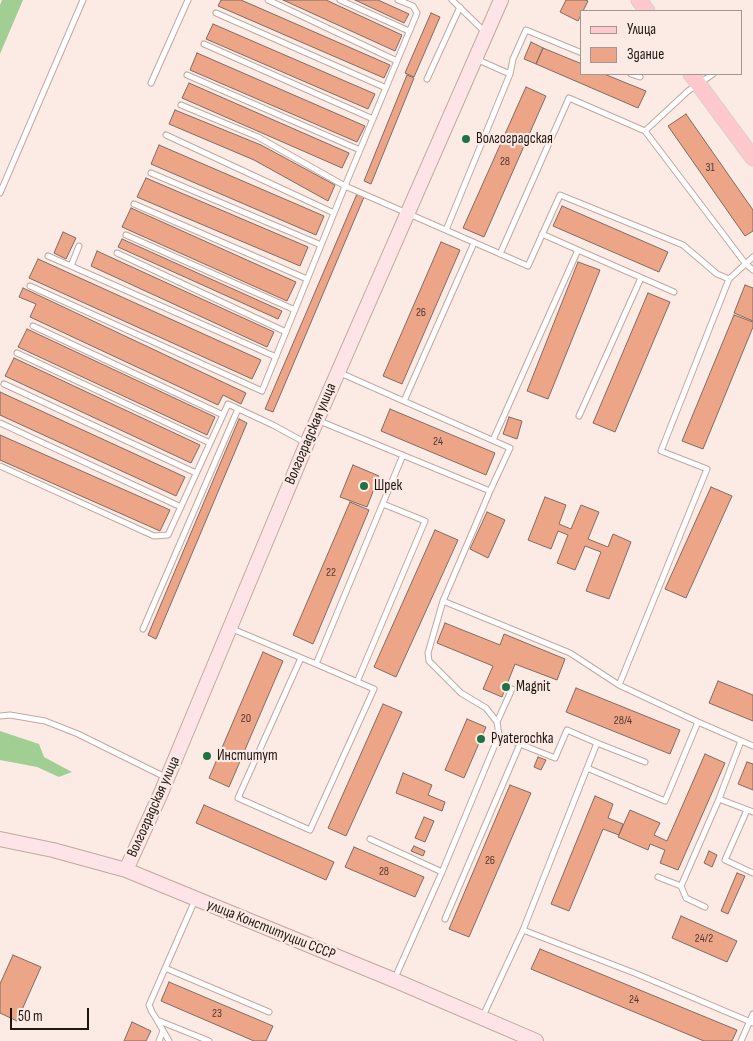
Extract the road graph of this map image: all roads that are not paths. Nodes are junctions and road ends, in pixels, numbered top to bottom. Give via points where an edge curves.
1 (83, 0) edge
2 (188, 0) edge
3 (268, 0) edge
4 (340, 0) edge
5 (398, 0) edge
6 (452, 0) edge
7 (501, 0) edge
8 (460, 7) junction
9 (216, 13) dead end
10 (410, 31) junction
11 (486, 34) junction
12 (204, 44) dead end
13 (580, 52) edge
14 (476, 58) junction
15 (397, 61) junction
16 (510, 74) junction
17 (187, 75) dead end
18 (634, 75) edge
19 (709, 75) edge
20 (640, 77) dead end
21 (427, 79) dead end
22 (695, 79) edge
23 (151, 83) dead end
24 (386, 88) junction
25 (181, 105) dead end
26 (373, 119) junction
27 (645, 130) junction
28 (166, 135) dead end
29 (360, 150) junction
30 (753, 158) edge
31 (151, 172) dead end
32 (345, 186) junction
33 (0, 193) edge
34 (134, 204) dead end
35 (334, 213) junction
36 (408, 214) junction
37 (446, 230) junction
38 (542, 234) junction
39 (126, 235) dead end
40 (474, 243) junction
41 (321, 244) junction
42 (79, 246) dead end
43 (578, 250) junction
44 (117, 253) dead end
45 (500, 254) junction
46 (48, 256) dead end
47 (753, 256) edge
48 (745, 263) junction
49 (71, 266) junction
50 (753, 270) edge
51 (641, 278) junction
52 (307, 279) junction
53 (729, 279) junction
54 (30, 286) dead end
55 (674, 292) dead end
56 (295, 310) junction
57 (33, 326) dead end
58 (286, 332) junction
59 (16, 353) dead end
60 (276, 357) junction
61 (338, 372) junction
62 (4, 384) dead end
63 (404, 401) junction
64 (238, 409) junction
65 (223, 415) junction
66 (580, 416) dead end
67 (317, 420) junction
68 (0, 423) edge
69 (493, 440) junction
70 (210, 443) junction
71 (307, 443) junction
72 (404, 455) junction
73 (0, 466) edge
74 (196, 473) junction
75 (490, 491) junction
76 (383, 504) junction
77 (181, 507) junction
78 (443, 601) junction
79 (230, 628) junction
80 (143, 629) dead end
81 (301, 658) junction
82 (316, 664) junction
83 (358, 682) junction
84 (618, 685) junction
85 (512, 689) dead end
86 (0, 716) edge
87 (497, 722) junction
88 (698, 722) junction
89 (499, 735) junction
90 (741, 741) junction
91 (597, 743) junction
92 (520, 744) junction
93 (753, 746) edge
94 (645, 762) dead end
95 (587, 768) junction
96 (167, 778) junction
97 (719, 799) junction
98 (750, 811) edge
99 (0, 839) edge
100 (370, 839) dead end
101 (126, 870) junction
102 (442, 872) junction
103 (753, 873) edge
104 (658, 877) dead end
105 (681, 886) junction
106 (196, 898) junction
107 (705, 907) dead end
108 (444, 918) dead end
109 (523, 930) junction
110 (165, 968) junction
111 (394, 980) junction
112 (269, 1012) dead end
113 (753, 1014) edge
114 (482, 1018) junction
115 (157, 1020) junction
116 (751, 1022) edge
117 (163, 1031) junction
118 (520, 1038) edge
119 (159, 1041) edge
120 (169, 1041) edge
121 (209, 1041) edge
122 (536, 1041) edge
123 (741, 1041) edge

1 - 33 lane
2 - 23 lane
3 - 15 lane
4 - 10 lane
5 - 10 lane via 413,6 417,13
6 - 8 lane
7 - 11 main road, Волгоградская улица
8 - 11 lane
8 - 21 lane
9 - 24 lane
10 - 15 lane
11 - 14 main road, Волгоградская улица
12 - 26 lane
13 - 16 lane via 526,30
14 - 16 lane
14 - 36 main road, Волгоградская улица
15 - 24 lane
16 - 37 lane
17 - 29 lane
18 - 20 lane
19 - 22 lane
22 - 27 lane via 688,91
22 - 30 main road
24 - 26 lane
25 - 32 lane via 258,137
26 - 29 lane
27 - 45 lane via 569,98
27 - 48 lane
28 - 35 lane
29 - 32 lane
31 - 41 lane
32 - 35 lane
32 - 36 lane
34 - 52 lane
35 - 41 lane
36 - 37 lane
36 - 61 main road, Волгоградская улица
37 - 40 lane
38 - 43 lane
38 - 45 lane via 528,266
38 - 53 lane via 560,195 683,245 717,274
39 - 56 lane
40 - 45 lane
40 - 63 lane
41 - 52 lane
42 - 49 lane
43 - 51 lane
43 - 69 lane
44 - 58 lane
46 - 49 lane
47 - 48 lane
48 - 50 lane
48 - 53 lane
49 - 60 lane
51 - 55 lane
51 - 66 lane
52 - 56 lane
53 - 84 lane via 661,451 707,469
54 - 60 lane via 262,392
56 - 58 lane
57 - 65 lane
58 - 60 lane
59 - 70 lane
61 - 63 lane
61 - 67 main road, Волгоградская улица
62 - 74 lane
63 - 69 lane
64 - 65 lane via 228,404
64 - 71 lane
64 - 80 lane
65 - 70 lane
67 - 71 main road, Волгоградская улица
67 - 72 lane
68 - 77 lane
69 - 75 lane via 510,448
70 - 74 lane
71 - 79 main road, Волгоградская улица
72 - 75 lane
72 - 76 lane
73 - 77 lane via 154,536 168,536
74 - 77 lane
75 - 78 lane
76 - 82 lane
76 - 83 lane via 425,521
78 - 84 lane via 570,653
78 - 87 lane via 428,653 429,661 461,693 486,708
79 - 81 lane
79 - 96 main road, Волгоградская улица
81 - 82 lane
81 - 83 lane via 238,798 310,830 374,689
82 - 83 lane
84 - 88 lane
85 - 87 lane
86 - 96 lane via 45,721
87 - 89 lane
88 - 90 lane
88 - 95 lane via 665,801
89 - 92 lane
89 - 102 lane
90 - 93 lane
90 - 97 lane
91 - 92 lane via 567,730 555,758
91 - 94 lane
91 - 95 lane
92 - 108 lane
95 - 109 lane
96 - 101 main road, Волгоградская улица
97 - 98 lane
97 - 105 lane
98 - 103 lane via 725,860
99 - 101 main road, улица Конституции СССР
100 - 102 lane
101 - 106 main road, улица Конституции СССР
102 - 111 lane
104 - 105 lane
105 - 107 lane via 686,898
106 - 110 lane
106 - 111 main road, улица Конституции СССР
109 - 114 lane
109 - 116 lane
110 - 112 lane
110 - 115 lane via 149,1004
111 - 114 main road, улица Конституции СССР
113 - 116 lane
114 - 118 main road, улица Конституции СССР
115 - 117 lane
115 - 121 lane
116 - 123 lane
117 - 119 lane
117 - 120 lane
118 - 122 main road, улица Конституции СССР

